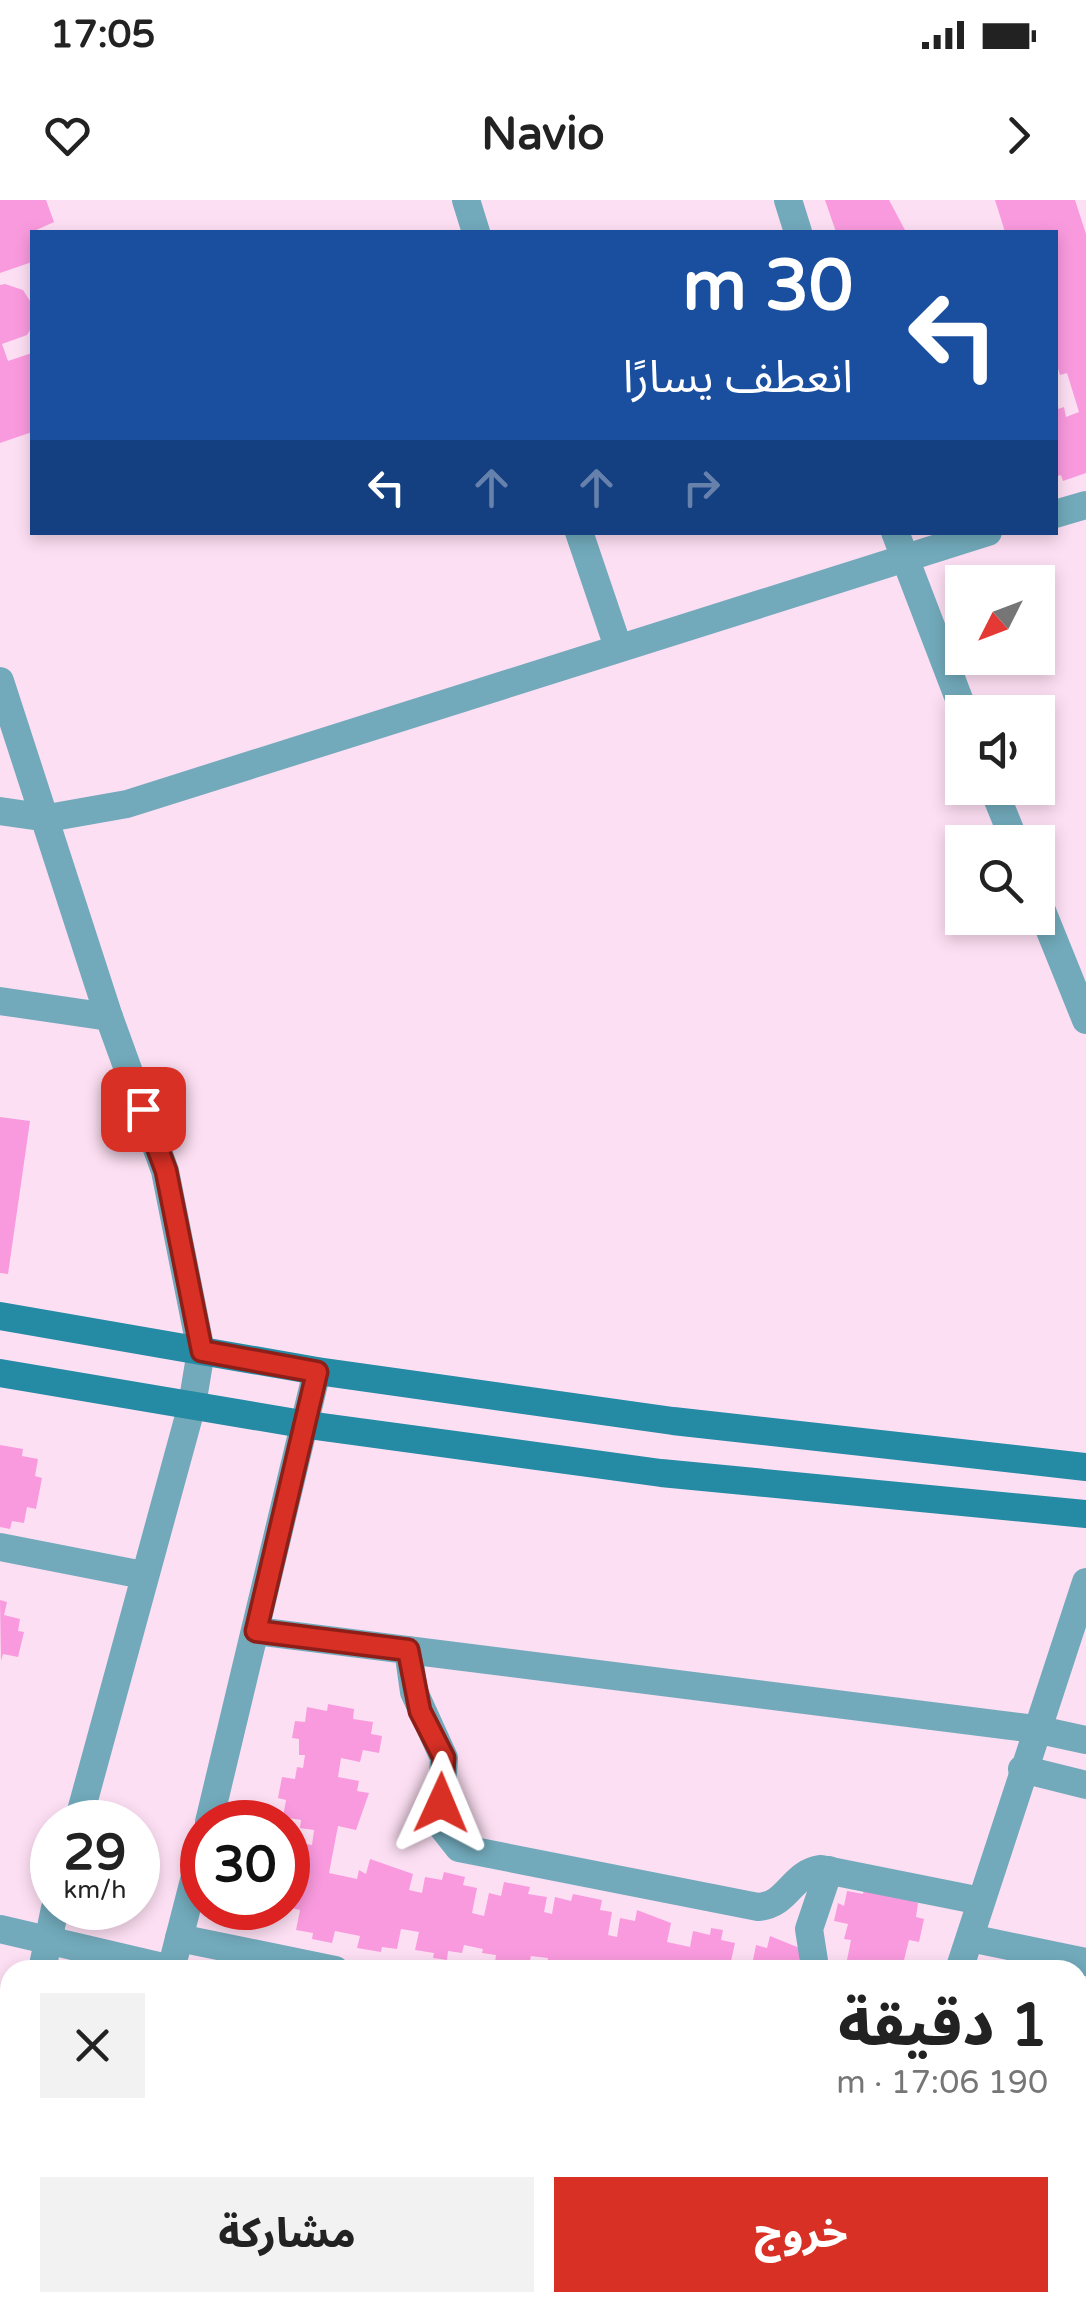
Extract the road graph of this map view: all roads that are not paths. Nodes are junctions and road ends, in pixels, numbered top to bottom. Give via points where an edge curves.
1 (466, 200) edge
2 (788, 200) edge
3 (475, 230) edge
4 (797, 230) edge
5 (1086, 505) edge
6 (1058, 513) edge
7 (580, 535) edge
8 (967, 535) edge
9 (899, 545) edge
10 (618, 647) junction
11 (0, 680) edge
12 (957, 695) edge
13 (0, 812) edge
14 (48, 818) junction
15 (1052, 935) edge
16 (0, 1001) edge
17 (109, 1017) junction
18 (1086, 1020) edge
19 (0, 1316) edge
20 (202, 1351) junction
21 (317, 1372) junction
22 (0, 1373) edge
23 (192, 1406) junction
24 (308, 1425) junction
25 (1086, 1467) edge
26 (1086, 1514) edge
27 (0, 1547) edge
28 (144, 1574) junction
29 (1086, 1582) edge
30 (256, 1631) junction
31 (408, 1650) junction
32 (1035, 1729) junction
33 (1086, 1740) edge
34 (1022, 1770) junction
35 (1086, 1785) edge
36 (84, 1800) edge
37 (214, 1800) edge
38 (829, 1870) junction
39 (981, 1901) junction
40 (0, 1929) edge
41 (50, 1930) edge
42 (181, 1930) edge
43 (48, 1938) junction
44 (179, 1938) junction
45 (970, 1938) junction
46 (44, 1960) edge
47 (135, 1960) edge
48 (173, 1960) edge
49 (286, 1960) edge
50 (814, 1960) edge
51 (962, 1960) edge
52 (1076, 1960) edge

1 - 3 street
2 - 4 street
5 - 6 street
7 - 10 street
8 - 9 street
9 - 10 street
9 - 12 street
10 - 14 street via 128,804
11 - 14 street
13 - 14 street
14 - 17 street
15 - 18 street
16 - 17 street
17 - 20 street via 166,1171
19 - 20 main road
20 - 21 main road
20 - 23 street
21 - 24 street
21 - 25 main road
22 - 23 main road
23 - 24 main road
23 - 28 street
24 - 26 main road via 661,1472
24 - 30 street
27 - 28 street
28 - 36 street
29 - 32 street
30 - 31 street
30 - 37 street
31 - 32 street
31 - 38 street via 420,1711 444,1758 440,1824 459,1848 758,1907 782,1899 803,1873
32 - 33 street
32 - 34 street
34 - 35 street
34 - 39 street
38 - 39 street
38 - 50 street via 808,1928
39 - 45 street
40 - 43 street
41 - 43 street
42 - 44 street
43 - 46 street
43 - 47 street
44 - 48 street
44 - 49 street
45 - 51 street
45 - 52 street

